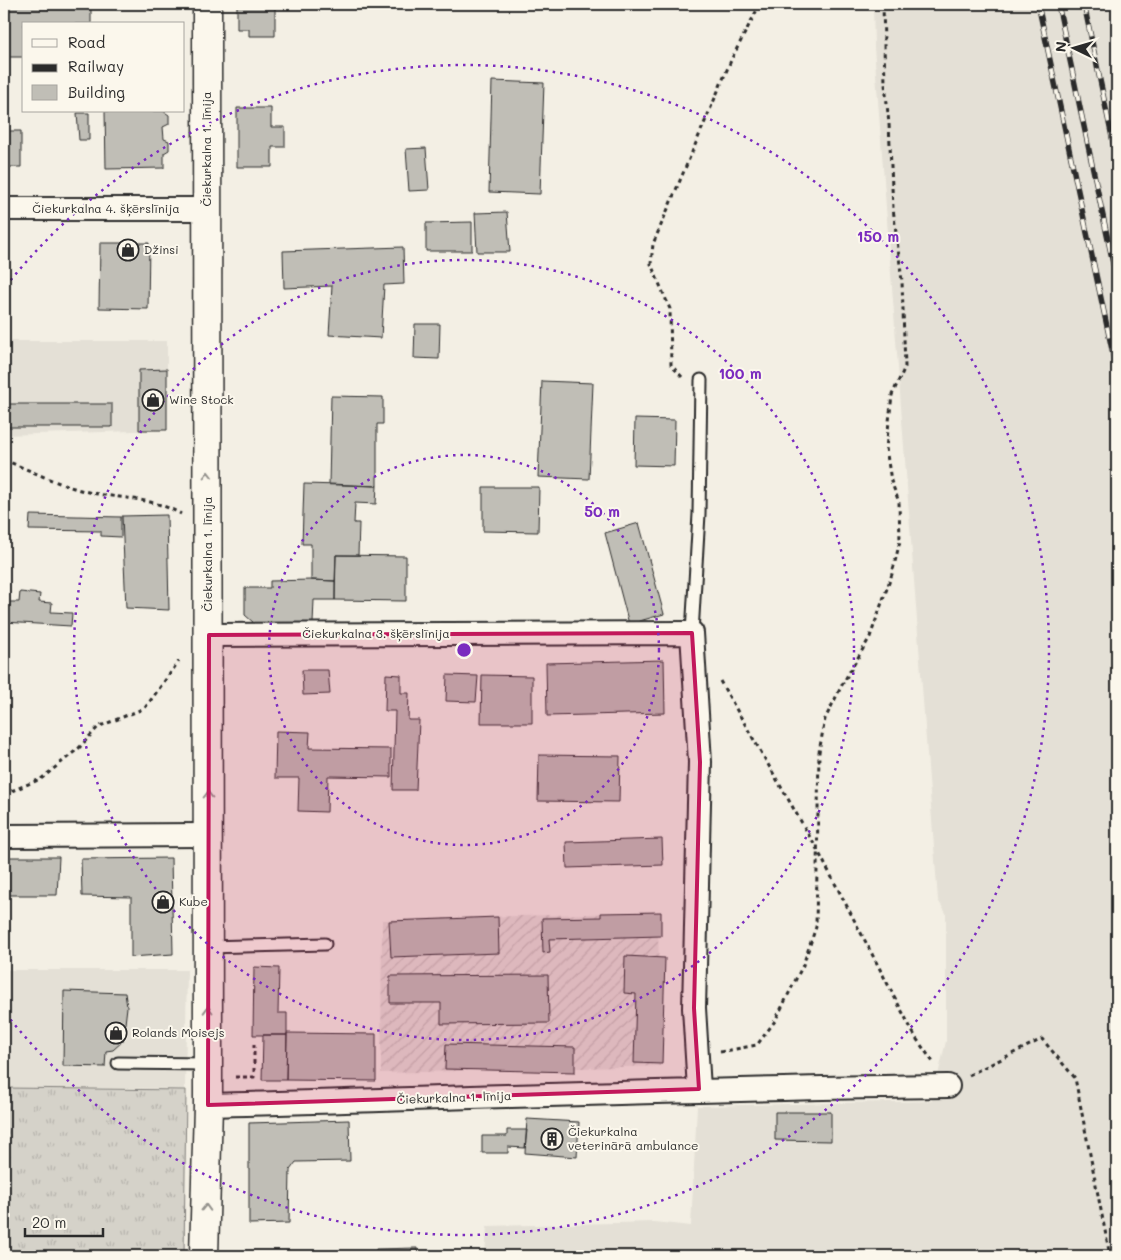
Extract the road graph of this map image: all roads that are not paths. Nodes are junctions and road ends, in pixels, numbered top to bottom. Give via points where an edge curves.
1 (207, 4) edge
2 (4, 209) edge
3 (208, 209) junction
4 (701, 380) dead end
5 (692, 634) junction
6 (209, 635) junction
7 (4, 836) edge
8 (208, 836) junction
9 (325, 944) dead end
10 (208, 946) junction
11 (118, 1063) dead end
12 (208, 1064) junction
13 (948, 1086) road end
14 (699, 1089) junction
15 (208, 1105) junction
16 (204, 1256) edge

1 - 3 street, Čiekurkalna 1. līnija
2 - 3 street, Čiekurkalna 4. šķērslīnija
6 -> 3 street, Čiekurkalna 1. līnija
4 - 5 lane via 700,514
5 - 6 street, Čiekurkalna 3. šķērslīnija
5 - 14 street via 700,762 694,1008
8 -> 6 street, Čiekurkalna 1. līnija
7 - 8 street
8 - 10 street, Čiekurkalna 1. līnija
9 - 10 lane
12 -> 10 street, Čiekurkalna 1. līnija
11 - 12 lane
12 - 15 street, Čiekurkalna 1. līnija
13 - 14 street, Čiekurkalna 1. līnija
14 - 15 street, Čiekurkalna 1. līnija
16 -> 15 street, Čiekurkalna 1. līnija

